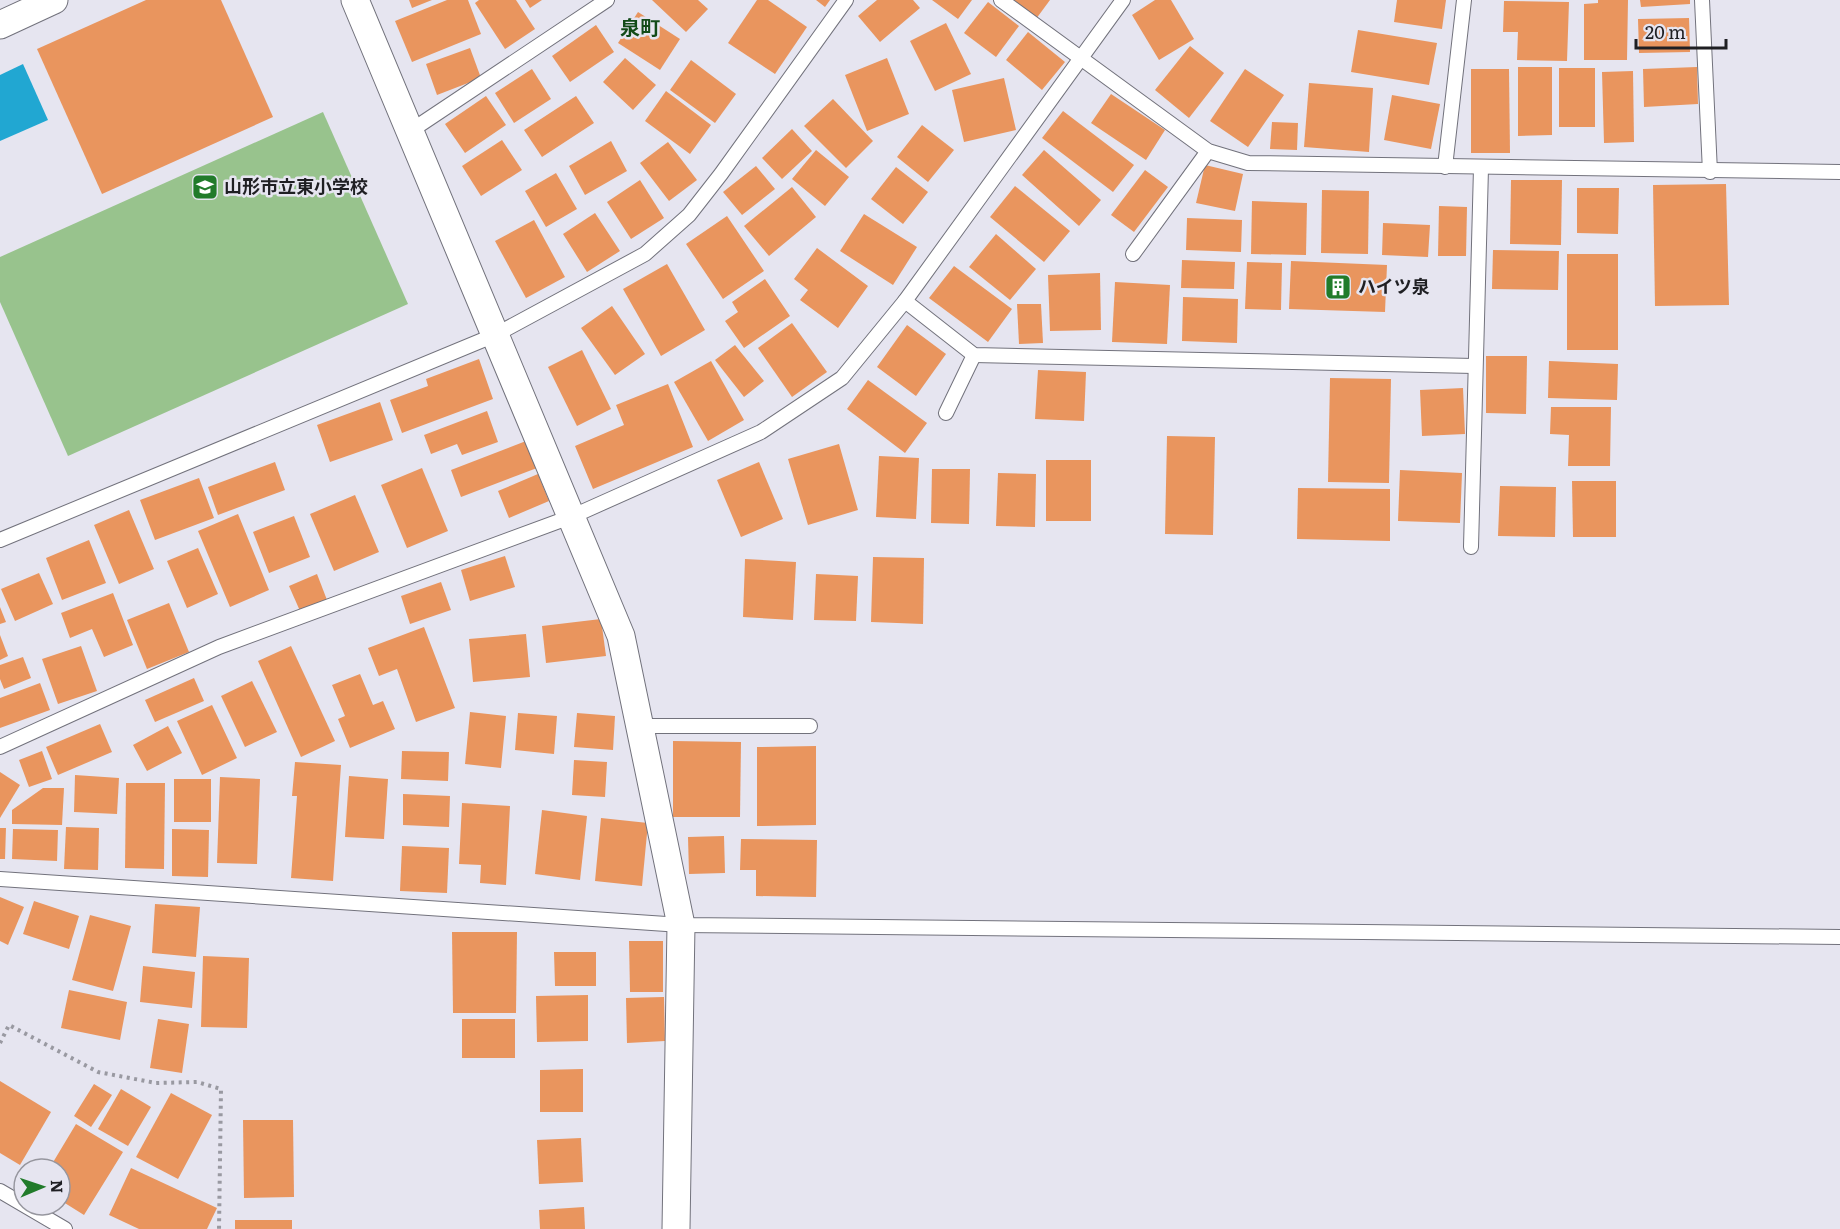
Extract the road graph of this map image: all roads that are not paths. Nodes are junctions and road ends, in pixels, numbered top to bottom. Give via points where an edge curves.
1 (54, 0) edge
2 (354, 0) edge
3 (606, 0) edge
4 (846, 0) edge
5 (1001, 0) edge
6 (1123, 0) edge
7 (1464, 0) edge
8 (1702, 0) edge
9 (0, 25) edge
10 (1081, 57) junction
11 (409, 132) junction
12 (1208, 151) junction
13 (1445, 166) junction
14 (1481, 168) junction
15 (1710, 172) junction
16 (1840, 172) edge
17 (1133, 254) dead end
18 (905, 301) junction
19 (495, 335) junction
20 (974, 355) junction
21 (1474, 366) junction
22 (946, 412) dead end
23 (573, 516) junction
24 (0, 540) edge
25 (1471, 547) dead end
26 (640, 726) junction
27 (810, 726) dead end
28 (0, 747) edge
29 (0, 879) edge
30 (681, 926) junction
31 (1840, 937) edge
32 (0, 1191) edge
33 (65, 1229) edge
34 (676, 1229) edge

1 - 9 street
2 - 11 street
3 - 11 lane
4 - 19 lane via 689,215 645,254
5 - 10 lane
6 - 10 lane
7 - 13 lane
8 - 15 lane
10 - 12 lane
10 - 18 lane
11 - 19 street
12 - 13 lane via 1248,163
12 - 17 lane
13 - 14 lane
14 - 15 lane
14 - 21 lane
15 - 16 lane
18 - 20 lane
18 - 23 lane via 842,378 761,432
19 - 23 street
19 - 24 lane
20 - 21 lane
20 - 22 lane
21 - 25 lane
23 - 26 street via 621,636
23 - 28 lane via 219,647
26 - 27 lane
26 - 30 street
29 - 30 lane
30 - 31 lane
30 - 34 street
32 - 33 lane

